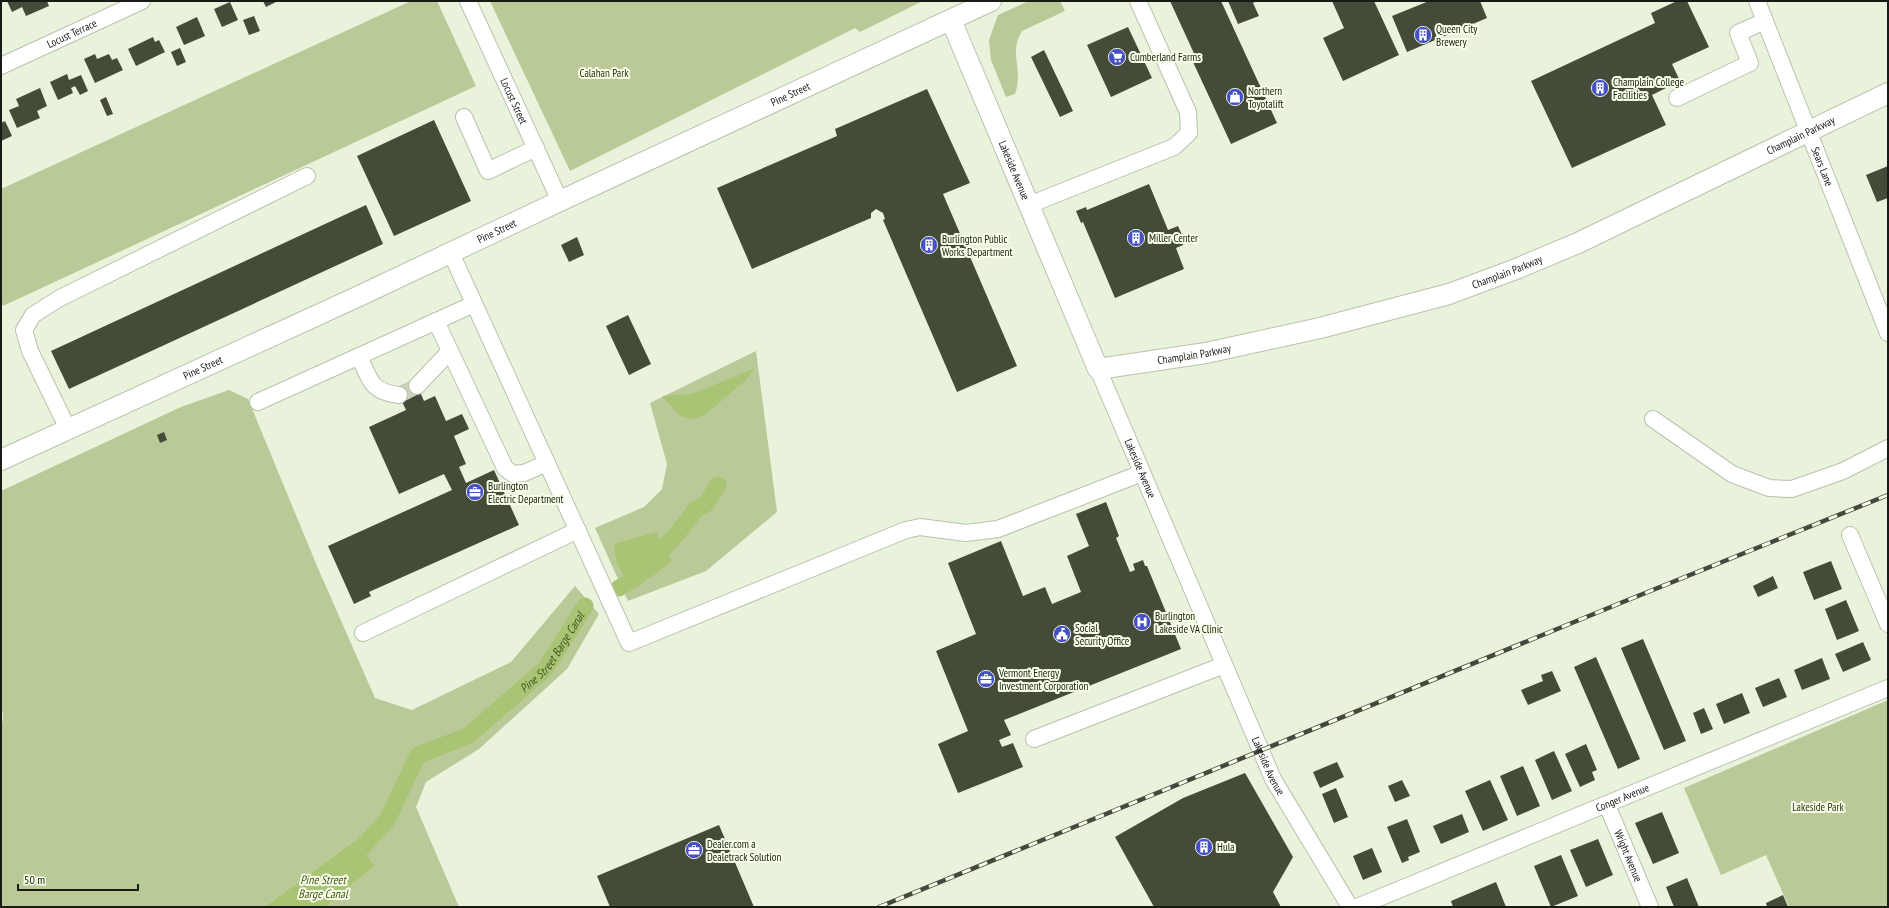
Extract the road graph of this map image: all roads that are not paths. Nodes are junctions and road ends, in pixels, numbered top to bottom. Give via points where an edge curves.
1 (142, 1) edge
2 (468, 1) edge
3 (992, 1) edge
4 (1138, 1) edge
5 (1757, 1) edge
6 (951, 20) junction
7 (1765, 21) junction
8 (1, 66) edge
9 (1888, 93) edge
10 (1677, 98) dead end
11 (464, 117) dead end
12 (1808, 131) junction
13 (536, 148) junction
14 (307, 176) dead end
15 (560, 201) junction
16 (1029, 205) junction
17 (451, 253) junction
18 (474, 304) junction
19 (436, 322) junction
20 (1888, 333) edge
21 (450, 351) junction
22 (359, 356) junction
23 (1098, 369) junction
24 (418, 386) tunnel mouth
25 (399, 395) tunnel mouth
26 (258, 402) dead end
27 (1653, 420) dead end
28 (68, 429) junction
29 (1888, 448) edge
30 (1, 460) edge
31 (547, 463) junction
32 (1142, 473) junction
33 (578, 530) junction
34 (1850, 536) dead end
35 (1888, 624) edge
36 (363, 633) dead end
37 (1224, 665) junction
38 (1888, 688) edge
39 (1034, 739) dead end
40 (1607, 805) junction
41 (1350, 907) edge
42 (1357, 907) edge
43 (1650, 907) edge

1 - 8 street, Locust Terrace
2 - 13 street, Locust Street
3 - 6 main road, Pine Street
4 - 16 street via 1188,112 1189,134 1174,147
5 - 7 street, Sears Lane
6 - 15 main road, Pine Street
6 - 16 main road, Lakeside Avenue
7 - 10 street via 1738,33 1750,63
7 - 12 street, Sears Lane
9 - 12 main road, Champlain Parkway
11 - 13 street via 488,171
12 - 20 street, Sears Lane
12 - 23 main road, Champlain Parkway via 1578,242 1449,294 1362,318 1214,351
13 - 15 street, Locust Street
14 - 28 street via 60,298 33,315 24,330 30,351
15 - 17 main road, Pine Street
16 - 23 main road, Lakeside Avenue
17 - 18 street
17 - 28 main road, Pine Street
18 - 19 street
18 - 31 street
19 - 21 street
19 - 22 street
21 - 24 street
21 - 31 street via 505,468 513,474 524,473
22 - 25 street via 377,389
22 - 26 street
23 - 32 street, Lakeside Avenue
27 - 29 street via 1732,474 1769,488 1792,489 1843,471
28 - 30 main road, Pine Street
31 - 33 street
32 - 33 street via 998,529 966,533 920,527 906,530 630,643
32 - 37 street, Lakeside Avenue
33 - 36 street
34 - 35 street
37 - 39 street
37 - 41 street, Lakeside Avenue via 1273,779
38 - 40 street, Conger Avenue
40 - 42 street, Conger Avenue
40 - 43 street, Wright Avenue

